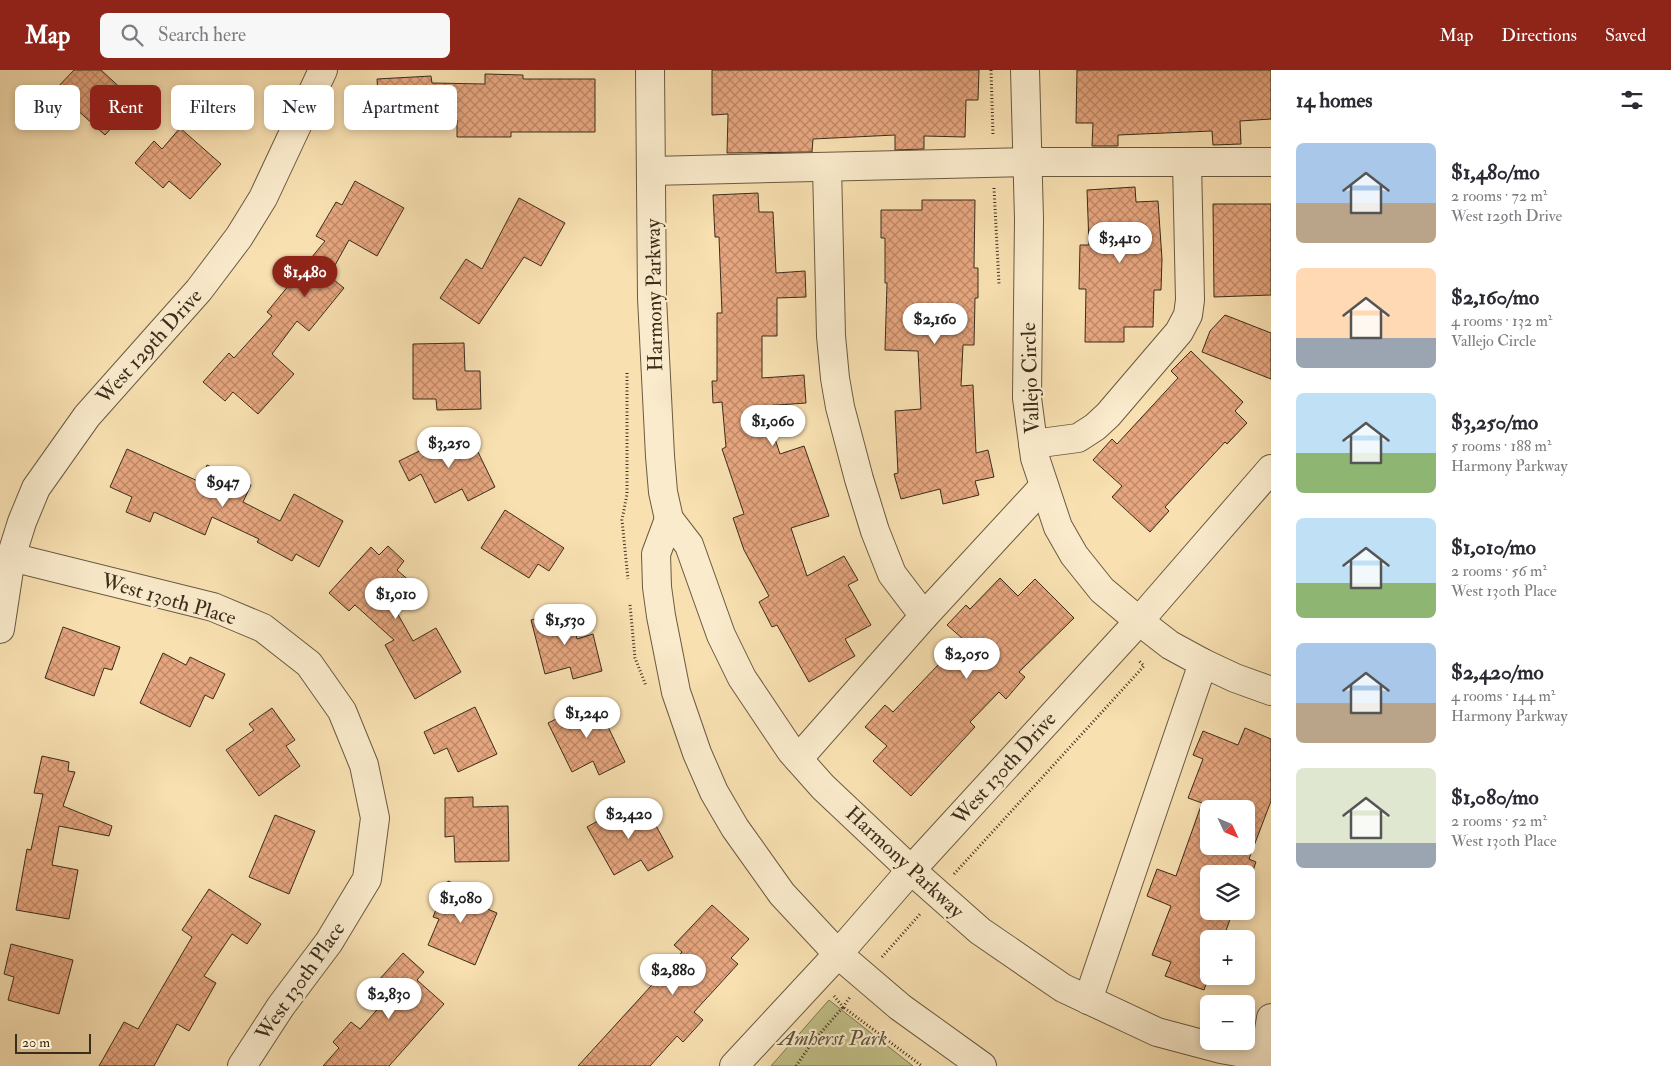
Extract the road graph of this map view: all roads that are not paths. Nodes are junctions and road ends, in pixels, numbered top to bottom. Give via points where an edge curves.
1 (323, 70) edge
2 (650, 70) edge
3 (1025, 70) edge
4 (1028, 162) junction
5 (1187, 162) junction
6 (1271, 162) edge
7 (827, 167) junction
8 (652, 171) junction
9 (1033, 444) junction
10 (1271, 468) edge
11 (1044, 486) junction
12 (669, 519) junction
13 (11, 557) junction
14 (924, 616) junction
15 (1139, 621) junction
16 (0, 629) edge
17 (1203, 664) junction
18 (1271, 691) edge
19 (798, 759) junction
20 (911, 870) junction
21 (838, 954) junction
22 (1088, 1000) junction
23 (1271, 1018) edge
24 (1266, 1060) edge
25 (242, 1066) edge
26 (734, 1066) edge
27 (982, 1066) edge

1 - 13 street, West 129th Drive via 263,198 239,237 199,290 87,416 62,449 36,488
2 - 8 street, Harmony Parkway
3 - 4 street, Vallejo Circle
4 - 5 street
4 - 7 street
4 - 9 street, Vallejo Circle via 1027,398
5 - 6 street
5 - 9 street via 1190,300 1188,315 1179,332 1094,427 1078,438
7 - 8 street
7 - 14 street via 831,336 840,407 859,479 892,574
8 - 12 street, Harmony Parkway via 652,298 660,456
9 - 11 street, Vallejo Circle
10 - 15 street, West 130th Drive
11 - 14 street
11 - 15 street, Vallejo Circle via 1058,527 1074,555 1102,590
12 - 19 street, Harmony Parkway via 690,545 721,635 742,678
12 - 21 street via 656,554 657,587 676,692 697,753 735,828 782,894
13 - 16 street, West 129th Drive
13 - 25 street, West 130th Place via 213,606 263,628 309,664 342,711 364,764 375,818 367,879 329,942 281,1006
14 - 19 street
15 - 17 street, Vallejo Circle via 1170,645
15 - 20 street, West 130th Drive
17 - 18 street, Vallejo Circle
17 - 22 street
19 - 20 street, Harmony Parkway
20 - 21 street, West 130th Drive
20 - 22 street, Harmony Parkway via 980,931 1063,988
21 - 26 street, West 130th Drive
21 - 27 street via 900,1007
22 - 24 street, Harmony Parkway via 1157,1032
23 - 24 street

